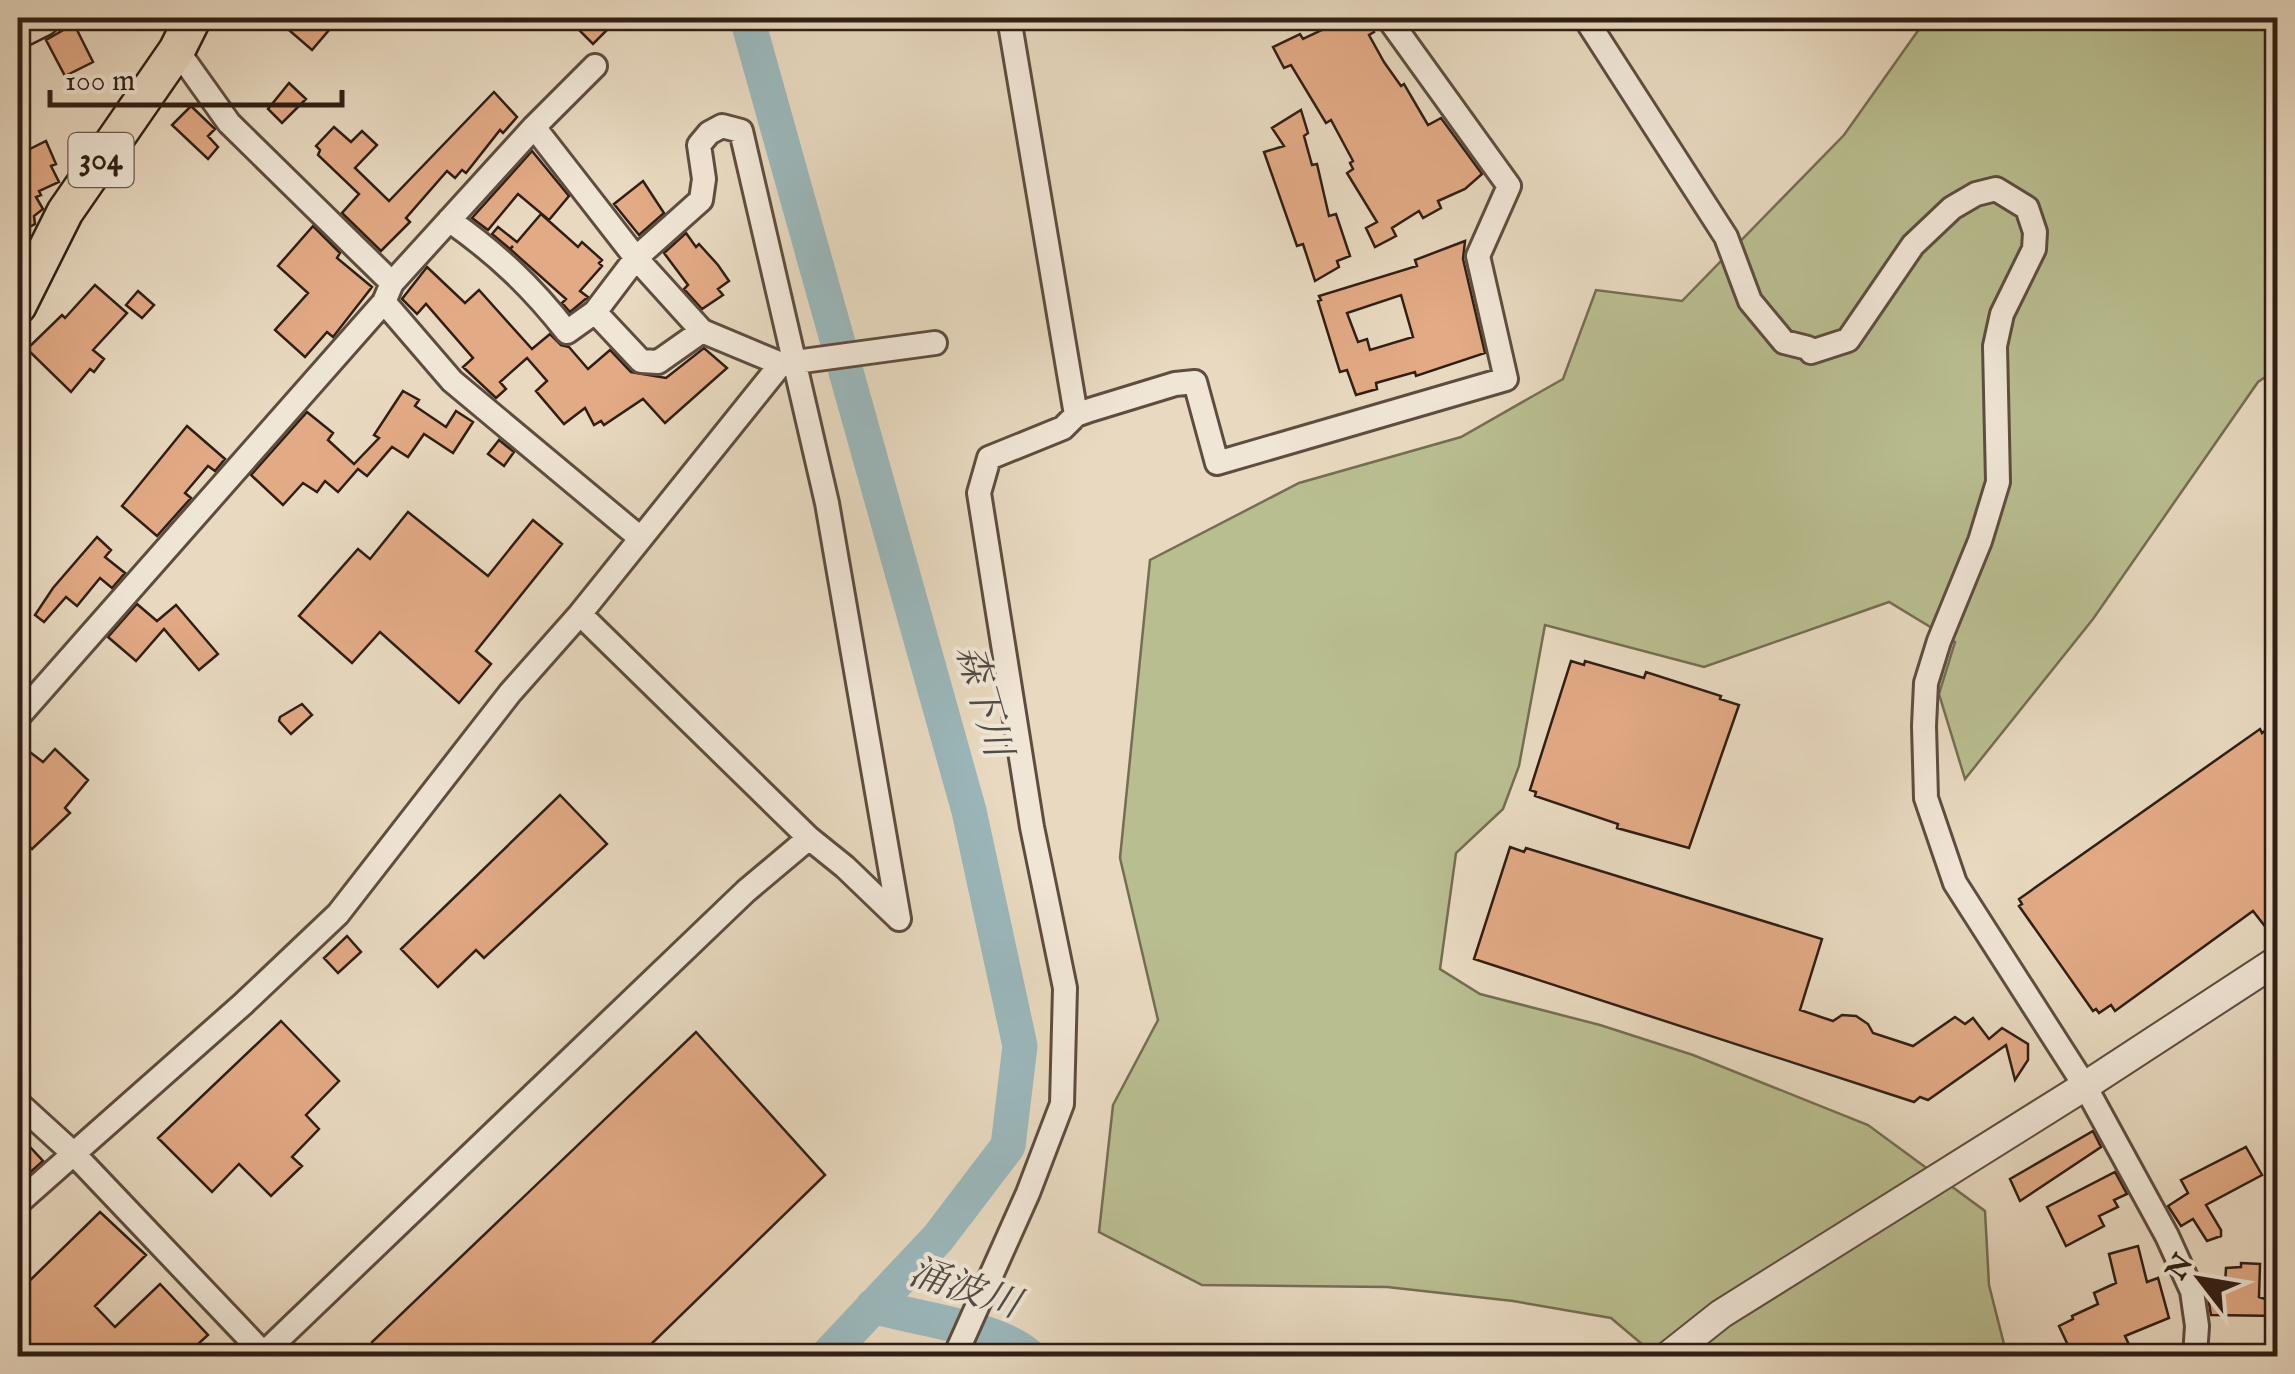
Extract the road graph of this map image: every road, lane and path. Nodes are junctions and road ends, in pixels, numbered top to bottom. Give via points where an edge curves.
1 (42, 18) edge
2 (193, 18) edge
3 (1009, 18) edge
4 (1388, 18) edge
5 (1586, 18) edge
6 (18, 30) edge
7 (177, 50) junction
8 (595, 66) dead end
9 (534, 127) junction
10 (449, 220) junction
11 (636, 258) junction
12 (388, 293) junction
13 (18, 306) edge
14 (595, 312) junction
15 (702, 331) junction
16 (929, 344) dead end
17 (794, 363) junction
18 (1076, 415) junction
19 (639, 538) junction
20 (580, 614) junction
21 (18, 717) edge
22 (810, 838) junction
23 (2278, 960) edge
24 (2084, 1086) junction
25 (18, 1103) edge
26 (74, 1154) junction
27 (18, 1203) edge
28 (262, 1355) edge
29 (956, 1356) edge
30 (1668, 1356) edge
31 (2194, 1356) edge

1 - 6 highway
2 - 7 highway, 304
3 - 18 street
4 - 18 street via 1509,186 1478,256 1506,379 1217,463 1195,382
5 - 24 street via 1726,238 1750,300 1784,342 1811,352 1848,340 1913,246 1976,194 1996,189 2027,208 2034,248 2002,314 1995,346 1998,482 1926,683 1926,798 1956,883
7 - 12 street via 229,123
7 - 13 highway, 304 via 66,212
8 - 9 street
9 - 10 street
9 - 11 street
10 - 12 street
10 - 14 street via 533,288 567,332
11 - 14 street
11 - 15 street
11 - 17 street via 702,200 700,145 709,133 722,126 742,131
12 - 19 street via 452,381
12 - 21 street
14 - 15 street via 641,360 658,362
15 - 17 street
16 - 17 street
17 - 19 street
17 - 22 street via 855,652 899,919
18 - 29 street via 1064,428 989,458 979,493 1065,988 1062,1104
19 - 20 street
20 - 22 street
20 - 26 street via 338,914
22 - 28 street
23 - 24 street
24 - 30 street via 1720,1314
24 - 31 street via 2192,1291
25 - 26 street
26 - 27 street
26 - 28 street

